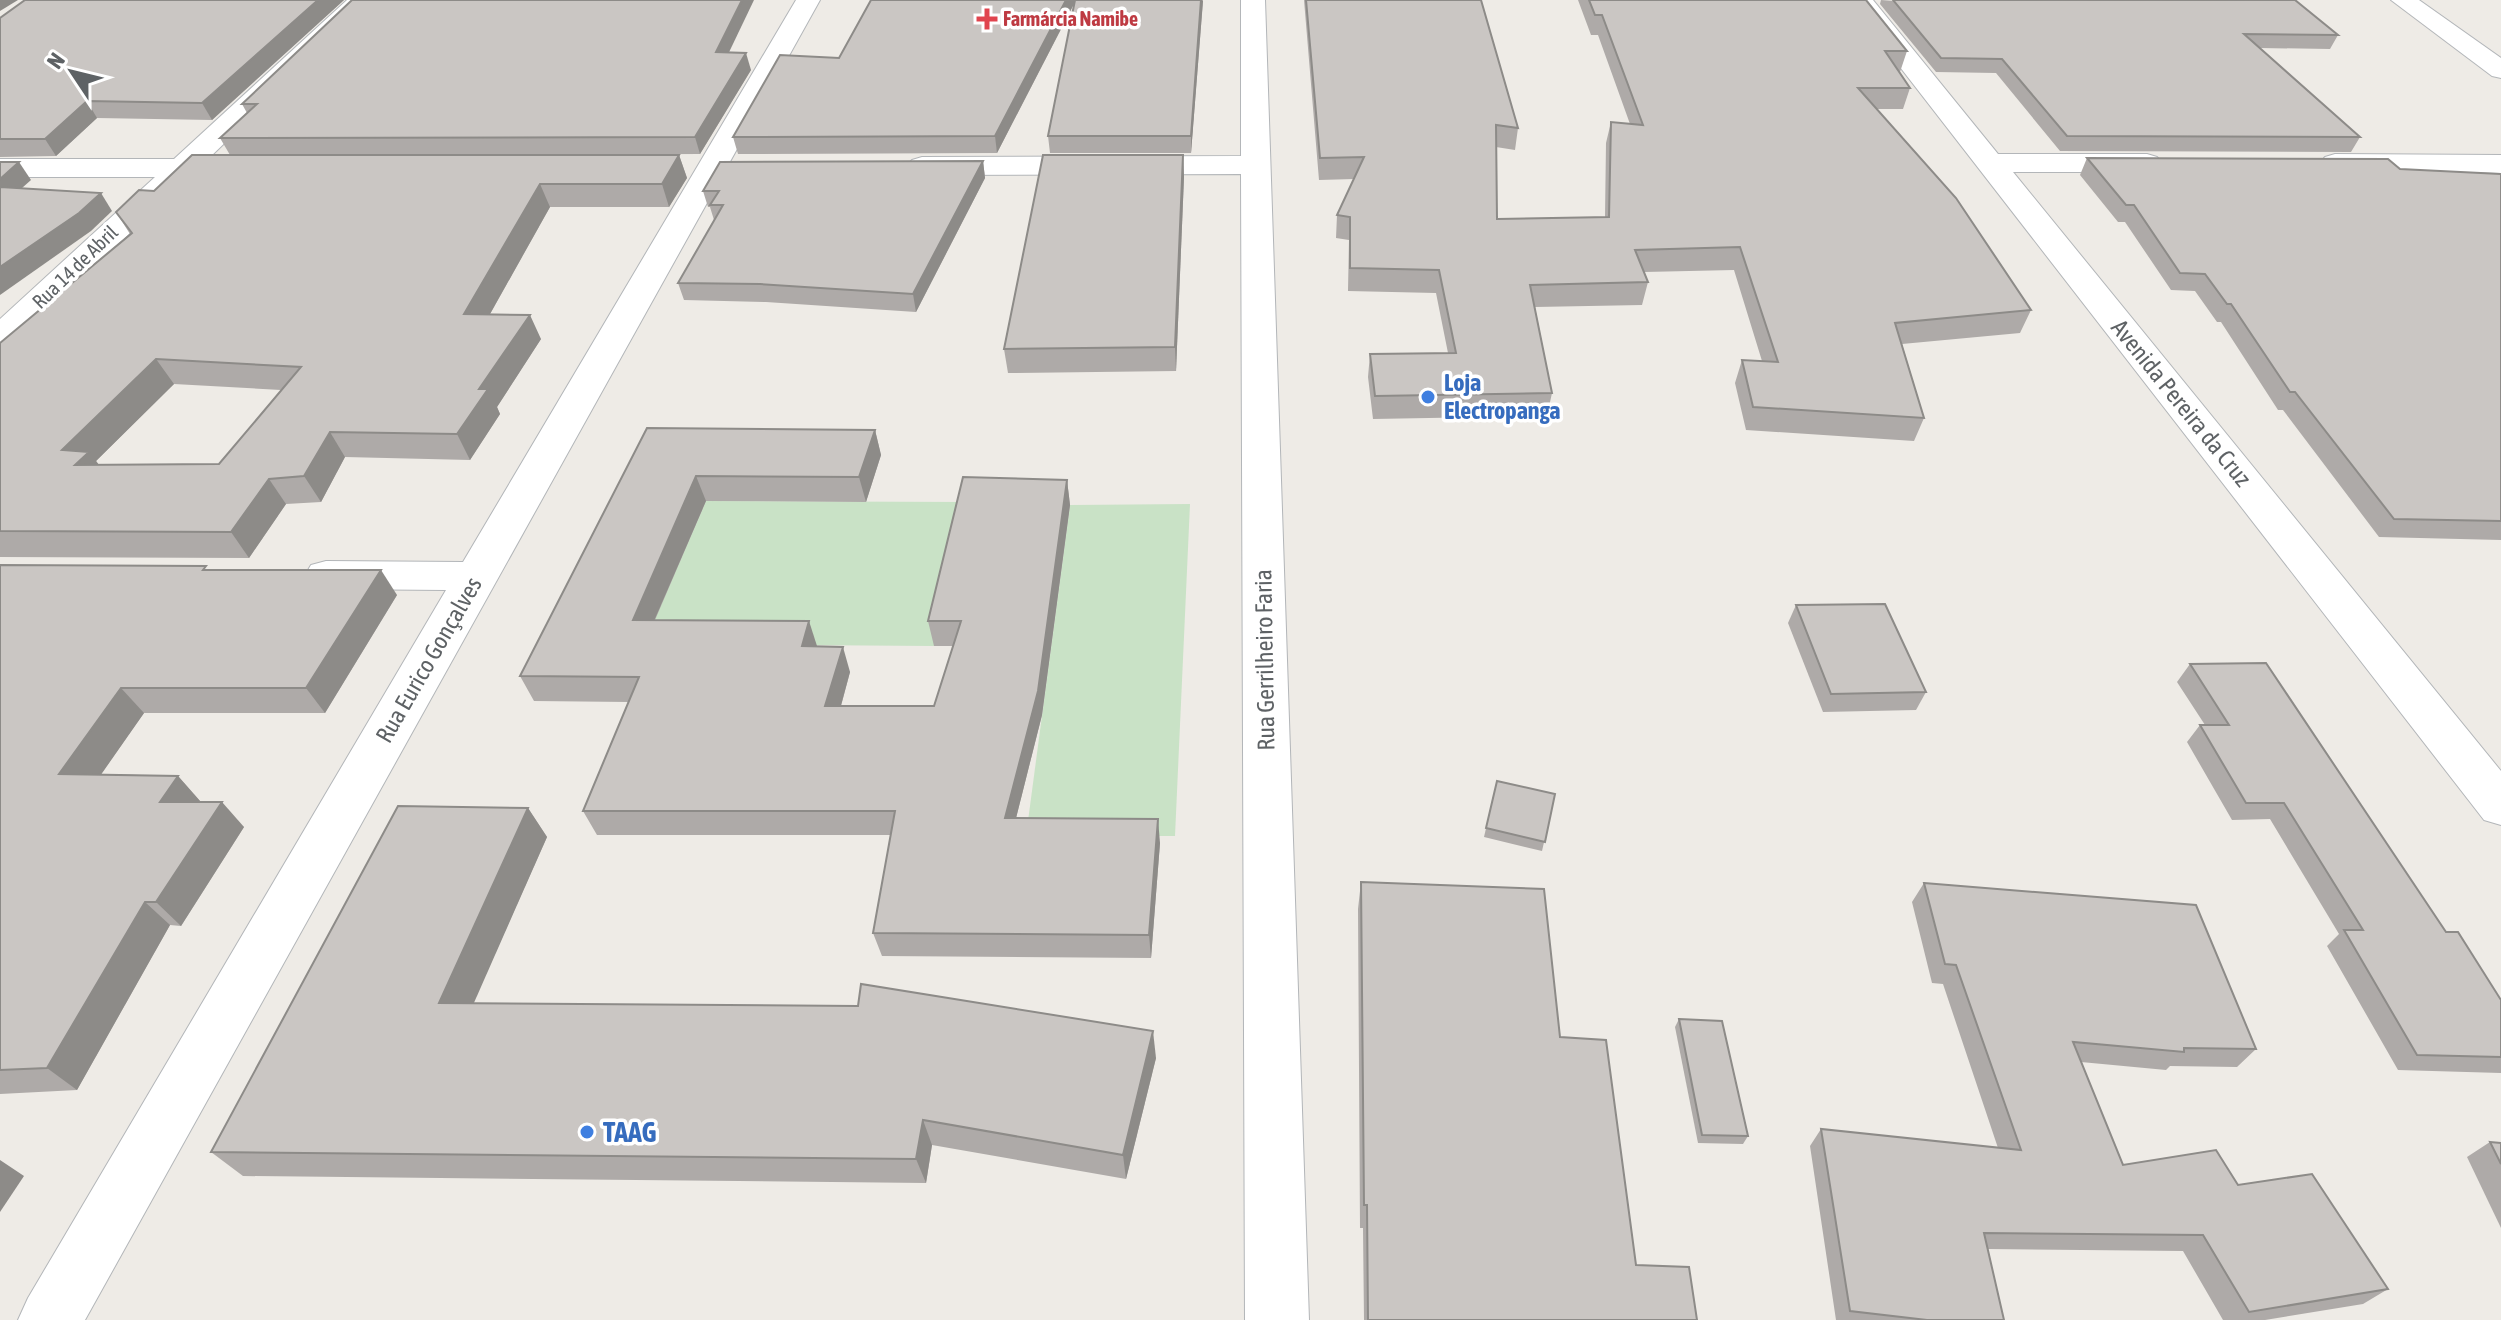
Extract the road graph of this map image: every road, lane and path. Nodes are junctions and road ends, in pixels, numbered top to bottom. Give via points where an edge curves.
1 (361, 0) edge
2 (808, 0) edge
3 (1253, 0) edge
4 (1860, 0) edge
5 (2403, 0) edge
6 (2428, 0) edge
7 (2501, 49) edge
8 (2501, 70) edge
9 (1989, 163) junction
10 (2181, 163) edge
11 (2309, 163) edge
12 (2501, 164) edge
13 (1255, 165) junction
14 (888, 166) edge
15 (0, 168) edge
16 (179, 168) junction
17 (273, 168) edge
18 (0, 338) edge
19 (286, 575) edge
20 (477, 576) junction
21 (2501, 806) edge
22 (50, 1320) edge
23 (1277, 1320) edge

1 - 16 street, Rua 14 de Abril
2 - 20 street, Rua Eurico Gonçalves
3 - 13 street, Rua Gerrilheiro Faria
4 - 9 street, Avenida Pereira da Cruz
5 - 8 street
6 - 7 street
9 - 10 street
9 - 21 street, Avenida Pereira da Cruz
11 - 12 street
13 - 14 street
13 - 23 street, Rua Gerrilheiro Faria
15 - 16 street
16 - 17 street
16 - 18 street, Rua 14 de Abril
19 - 20 street
20 - 22 street, Rua Eurico Gonçalves

